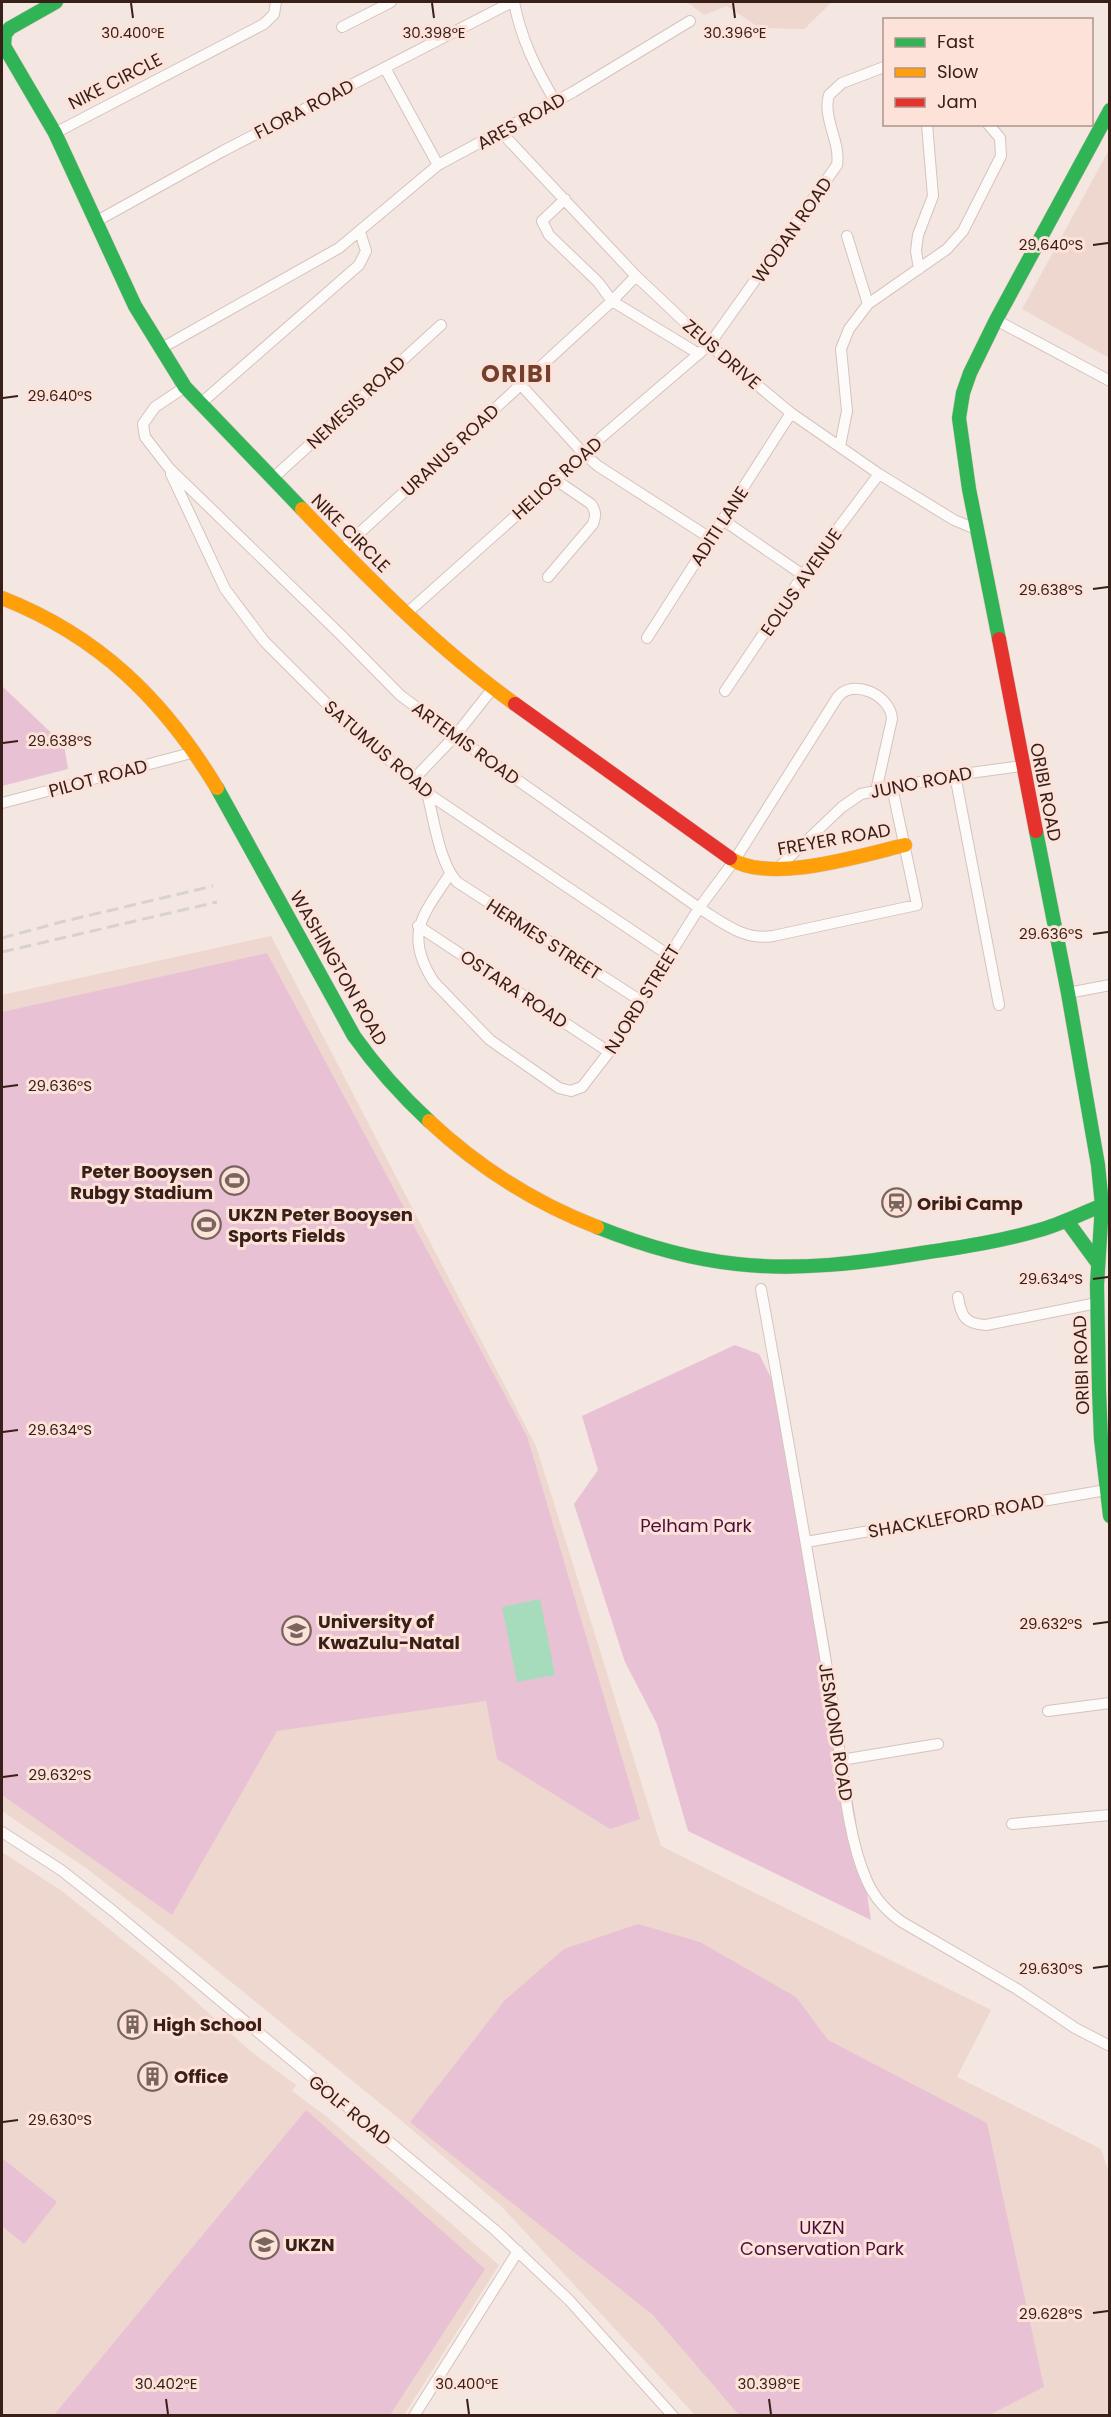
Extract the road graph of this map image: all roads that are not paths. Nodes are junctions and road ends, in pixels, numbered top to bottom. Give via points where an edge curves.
1 (56, 2) edge
2 (276, 2) edge
3 (391, 2) edge
4 (513, 2) edge
5 (690, 21) dead end
6 (342, 27) dead end
7 (385, 68) junction
8 (883, 69) edge
9 (555, 101) junction
10 (1110, 110) edge
11 (927, 126) edge
12 (990, 126) edge
13 (501, 132) junction
14 (55, 133) junction
15 (438, 165) junction
16 (565, 199) junction
17 (97, 221) junction
18 (360, 232) junction
19 (847, 236) dead end
20 (919, 269) junction
21 (636, 276) junction
22 (612, 301) junction
23 (868, 304) junction
24 (996, 320) junction
25 (441, 325) dead end
26 (709, 345) junction
27 (160, 349) junction
28 (699, 354) junction
29 (1110, 381) edge
30 (521, 385) junction
31 (185, 387) junction
32 (200, 404) junction
33 (791, 413) junction
34 (840, 446) junction
35 (583, 453) junction
36 (169, 468) junction
37 (879, 474) junction
38 (272, 479) junction
39 (556, 480) junction
40 (723, 520) junction
41 (978, 530) junction
42 (710, 538) junction
43 (341, 550) junction
44 (802, 575) junction
45 (548, 577) dead end
46 (2, 598) edge
47 (407, 613) junction
48 (647, 638) dead end
49 (493, 688) junction
50 (725, 691) dead end
51 (454, 736) junction
52 (195, 752) junction
53 (1022, 766) junction
54 (955, 775) junction
55 (413, 780) junction
56 (892, 788) junction
57 (876, 791) junction
58 (428, 793) junction
59 (2, 803) edge
60 (905, 844) junction
61 (734, 861) junction
62 (777, 870) junction
63 (450, 874) junction
64 (699, 908) junction
65 (418, 926) junction
66 (670, 956) junction
67 (1110, 985) edge
68 (1068, 993) junction
69 (641, 1002) junction
70 (999, 1005) dead end
71 (609, 1052) junction
72 (1104, 1169) edge
73 (1106, 1203) edge
74 (1067, 1221) junction
75 (1097, 1262) junction
76 (1103, 1286) edge
77 (761, 1289) dead end
78 (958, 1297) dead end
79 (1097, 1303) junction
80 (1110, 1319) edge
81 (1098, 1339) junction
82 (1106, 1490) junction
83 (1110, 1516) edge
84 (806, 1542) junction
85 (1110, 1704) edge
86 (1048, 1711) dead end
87 (938, 1744) dead end
88 (841, 1761) junction
89 (1110, 1815) edge
90 (1012, 1824) dead end
91 (2, 1832) edge
92 (1110, 2046) edge
93 (518, 2251) junction
94 (414, 2415) edge
95 (673, 2415) edge

1 - 14 street, NIKE CIRCLE via 18,22 5,34 4,42
2 - 14 street, NIKE CIRCLE via 274,14 264,24
3 - 6 street
4 - 7 street, FLORA ROAD
4 - 9 street via 532,62
5 - 9 street, ARES ROAD
7 - 15 street
7 - 17 street, FLORA ROAD
8 - 26 street, WODAN ROAD via 842,83 828,95 837,165
9 - 13 street, ARES ROAD
10 - 24 street, ORIBI ROAD
11 - 20 street via 933,196 918,235
12 - 20 street via 1003,149 998,165 959,236
13 - 15 street, ARES ROAD
13 - 16 street, ZEUS DRIVE
14 - 17 street, NIKE CIRCLE
15 - 18 street, ARES ROAD
16 - 21 street, ZEUS DRIVE
16 - 22 street via 543,219 543,226
17 - 27 street, NIKE CIRCLE via 135,306
18 - 27 street, ARES ROAD via 304,269
18 - 32 street via 366,251 359,265
19 - 23 street
20 - 23 street
21 - 22 street, URANUS ROAD
21 - 26 street, ZEUS DRIVE
22 - 28 street
22 - 30 street, URANUS ROAD
23 - 34 street via 849,329 841,349 847,411
24 - 29 street
24 - 41 street, ORIBI ROAD via 970,373 959,418
25 - 38 street, NEMESIS ROAD
26 - 28 street, HELIOS ROAD
26 - 33 street, ZEUS DRIVE
27 - 31 street, NIKE CIRCLE
28 - 35 street, HELIOS ROAD
30 - 35 street
30 - 43 street, URANUS ROAD
31 - 32 street, NIKE CIRCLE
31 - 36 street, ARTEMIS ROAD via 155,407 142,424 146,437
32 - 38 street, NIKE CIRCLE
33 - 34 street, ZEUS DRIVE
33 - 40 street, ADITI LANE
34 - 37 street, ZEUS DRIVE
35 - 39 street, HELIOS ROAD
35 - 42 street
36 - 51 street, ARTEMIS ROAD via 379,676
36 - 55 street, SATUMUS ROAD via 225,589 264,641 344,721
37 - 41 street, ZEUS DRIVE via 954,520
37 - 44 street, EOLUS AVENUE
38 - 43 street, NIKE CIRCLE
39 - 45 street via 591,504 596,517
39 - 47 street, HELIOS ROAD
40 - 42 street, ADITI LANE
40 - 44 street
41 - 53 street, ORIBI ROAD
42 - 48 street, ADITI LANE
43 - 47 street, NIKE CIRCLE
44 - 50 street, EOLUS AVENUE
46 - 52 street, WASHINGTON ROAD via 40,614 106,657 161,708
47 - 49 street, NIKE CIRCLE
49 - 51 street
49 - 61 street, NIKE CIRCLE
51 - 55 street
51 - 64 street, ARTEMIS ROAD
52 - 59 street, PILOT ROAD
52 - 74 street, WASHINGTON ROAD via 342,1016 373,1062 395,1088 456,1144 503,1180 535,1198 602,1229 656,1247 734,1264 770,1266 822,1266 899,1258 1000,1240
53 - 54 street, JUNO ROAD
53 - 68 street, ORIBI ROAD
54 - 56 street, JUNO ROAD
54 - 70 street
55 - 58 street, SATUMUS ROAD
56 - 57 street, JUNO ROAD
56 - 60 street
57 - 61 street, NJORD STREET via 891,710 886,702 855,688 841,692
57 - 62 street, JUNO ROAD via 852,799
58 - 63 street
58 - 66 street, SATUMUS ROAD
60 - 62 street, FREYER ROAD
60 - 64 street, ARTEMIS ROAD via 917,905 762,938 746,936
61 - 62 street, FREYER ROAD
61 - 64 street, NJORD STREET
63 - 65 street
63 - 69 street, HERMES STREET via 466,889
64 - 66 street, NJORD STREET
65 - 71 street, OSTARA ROAD
65 - 71 street, NJORD STREET via 423,958 434,982 509,1055 571,1091 587,1083
66 - 69 street, NJORD STREET
67 - 68 street
68 - 72 street, ORIBI ROAD
69 - 71 street, NJORD STREET
72 - 73 street, ORIBI ROAD
73 - 74 street, WASHINGTON ROAD
73 - 75 street, ORIBI ROAD
74 - 75 street
75 - 76 street, ORIBI ROAD
76 - 79 street, ORIBI ROAD
77 - 84 street, JESMOND ROAD
78 - 79 street via 965,1319 986,1325
79 - 81 street, ORIBI ROAD
80 - 81 street
81 - 82 street, ORIBI ROAD
82 - 83 street, ORIBI ROAD
82 - 84 street, SHACKLEFORD ROAD
84 - 88 street, JESMOND ROAD
85 - 86 street
87 - 88 street
88 - 92 street, JESMOND ROAD via 848,1809 866,1880 887,1912
89 - 90 street
91 - 93 street, GOLF ROAD via 61,1870 113,1911
93 - 94 street
93 - 95 street, GOLF ROAD via 599,2332

